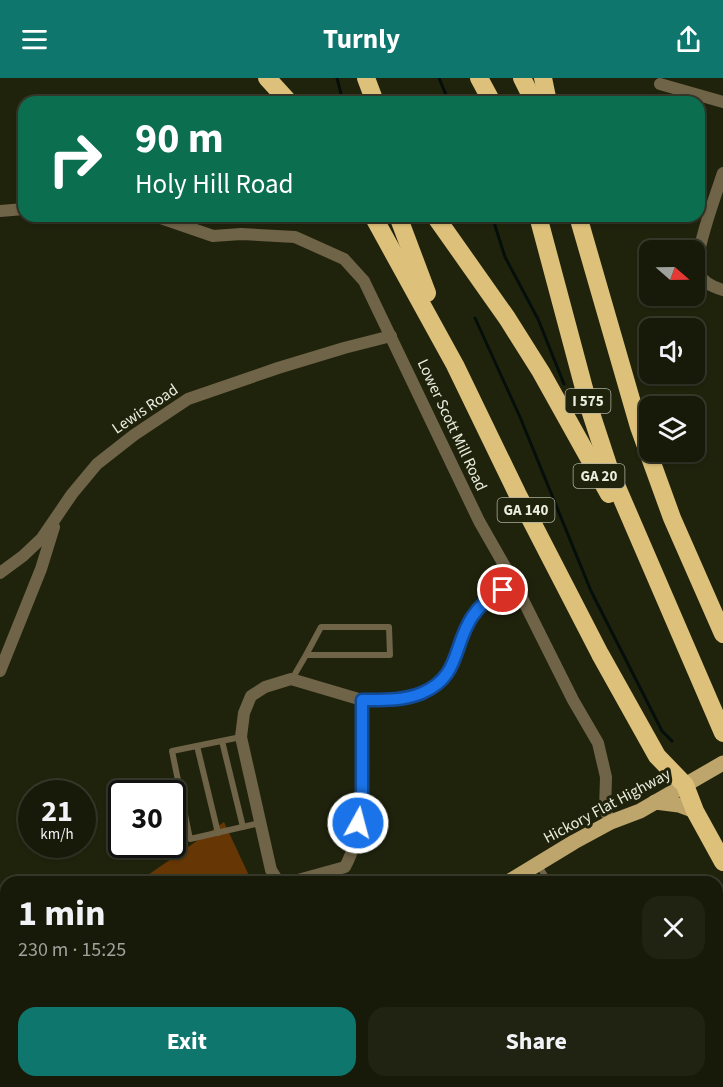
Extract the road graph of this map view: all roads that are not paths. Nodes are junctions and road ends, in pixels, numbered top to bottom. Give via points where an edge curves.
1 (267, 78) edge
2 (366, 78) edge
3 (479, 78) edge
4 (522, 78) edge
5 (543, 78) edge
6 (660, 84) dead end
7 (284, 96) edge
8 (369, 96) edge
9 (373, 96) edge
10 (489, 96) edge
11 (531, 96) edge
12 (547, 96) edge
13 (702, 96) edge
14 (705, 97) edge
15 (723, 102) edge
16 (723, 173) edge
17 (18, 210) edge
18 (0, 212) edge
19 (172, 222) edge
20 (376, 222) edge
21 (400, 222) edge
22 (439, 222) edge
23 (540, 222) edge
24 (580, 222) edge
25 (723, 290) edge
26 (391, 336) junction
27 (454, 364) junction
28 (57, 518) junction
29 (0, 573) edge
30 (656, 580) junction
31 (515, 584) junction
32 (723, 634) edge
33 (306, 655) junction
34 (0, 671) edge
35 (291, 679) junction
36 (362, 700) junction
37 (721, 728) edge
38 (240, 737) junction
39 (222, 741) junction
40 (197, 746) junction
41 (723, 763) edge
42 (685, 785) junction
43 (655, 802) junction
44 (694, 811) junction
45 (611, 822) junction
46 (260, 823) junction
47 (243, 827) junction
48 (218, 833) junction
49 (723, 862) edge
50 (537, 863) junction
51 (275, 876) edge
52 (312, 876) edge
53 (517, 876) edge
54 (545, 876) edge

1 - 7 highway
2 - 8 highway
2 - 9 highway
3 - 10 highway
4 - 11 highway
5 - 12 highway
6 - 13 street
14 - 15 street
16 - 25 street via 697,266 708,285
17 - 18 street
19 - 26 street, Lower Scott Mill Road via 213,236 295,237 344,259 364,280
20 - 27 highway
21 - 27 highway, GA 140
22 - 30 highway, GA 20 via 541,372
23 - 30 highway, I 575 via 610,471
24 - 32 highway, I 575 via 642,436 672,518
26 - 28 street, Lewis Road via 300,361 188,399 97,464
26 - 31 street, Lower Scott Mill Road via 479,521
27 - 42 highway, GA 140 via 600,654 657,756
28 - 29 street, Lewis Road via 42,538
28 - 34 street
30 - 37 highway, I 575
31 - 36 street via 492,596 472,616 453,664 440,682 422,693 399,699
31 - 45 street, Lower Scott Mill Road via 598,743 606,777 605,810
33 - 33 lane via 390,655 389,627 321,627
33 - 35 lane
35 - 36 street
35 - 38 street via 251,696
36 - 52 street via 362,806 351,856 345,867
38 - 39 lane
38 - 46 street
39 - 40 lane
39 - 47 lane
40 - 48 lane
40 - 48 lane via 172,751 190,839
41 - 42 main road, Hickory Flat Highway
42 - 43 main road, Hickory Flat Highway
42 - 44 highway
43 - 44 main road
43 - 45 main road, Hickory Flat Highway
44 - 49 highway
45 - 50 main road, Hickory Flat Highway
46 - 47 lane
46 - 51 street
47 - 48 lane
50 - 53 main road, Hickory Flat Highway
50 - 54 lane

